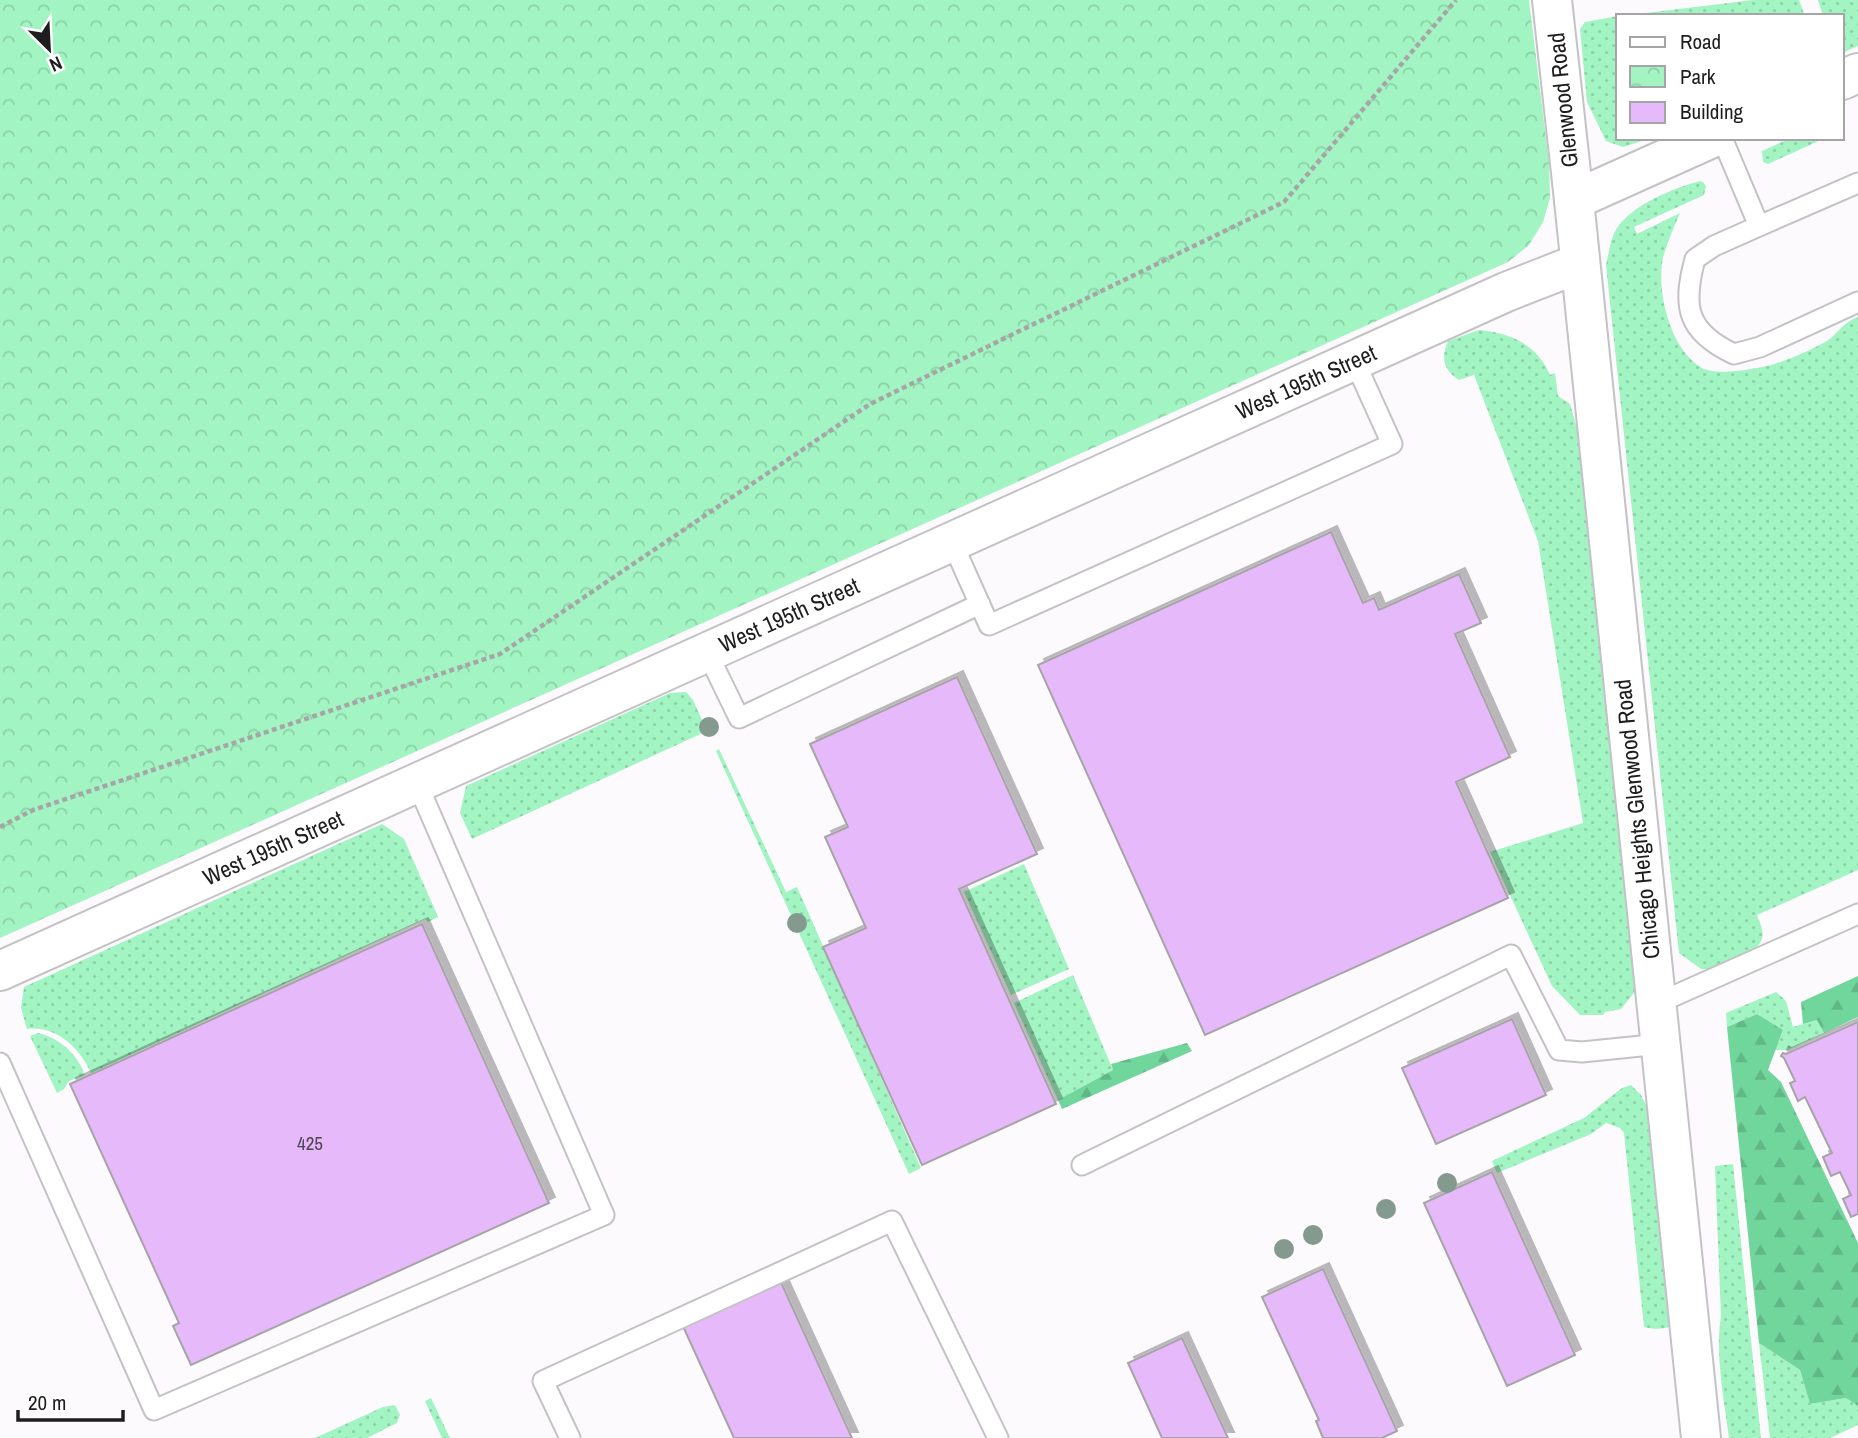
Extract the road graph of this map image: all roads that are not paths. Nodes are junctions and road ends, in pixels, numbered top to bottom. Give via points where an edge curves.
1 (1552, 0) edge
2 (1708, 140) edge
3 (1723, 140) edge
4 (1858, 183) edge
5 (1574, 200) junction
6 (1759, 226) junction
7 (1580, 263) junction
8 (1858, 302) edge
9 (1354, 360) junction
10 (952, 542) junction
11 (979, 604) junction
12 (707, 652) junction
13 (417, 783) junction
14 (1858, 914) edge
15 (0, 971) edge
16 (1656, 1004) junction
17 (1661, 1044) junction
18 (0, 1063) edge
19 (1082, 1165) dead end
20 (570, 1438) edge
21 (998, 1438) edge
22 (1701, 1438) edge

1 - 5 street, Glenwood Road
2 - 5 street
3 - 6 lane
4 - 6 lane
5 - 7 street, Chicago Heights Glenwood Road
6 - 8 lane via 1695,259 1687,298 1693,321 1712,344 1734,354 1760,347
7 - 9 street, West 195th Street
7 - 16 street, Chicago Heights Glenwood Road
9 - 10 street, West 195th Street
9 - 11 lane via 1392,444 989,625
10 - 11 lane
10 - 12 street, West 195th Street
11 - 12 lane via 739,718
12 - 13 street, West 195th Street
13 - 15 street, West 195th Street
13 - 18 lane via 604,1215 154,1410
14 - 16 lane
16 - 17 street, Chicago Heights Glenwood Road
17 - 19 lane via 1559,1050 1511,955
17 - 22 street, Chicago Heights Glenwood Road
20 - 21 lane via 543,1381 892,1222

